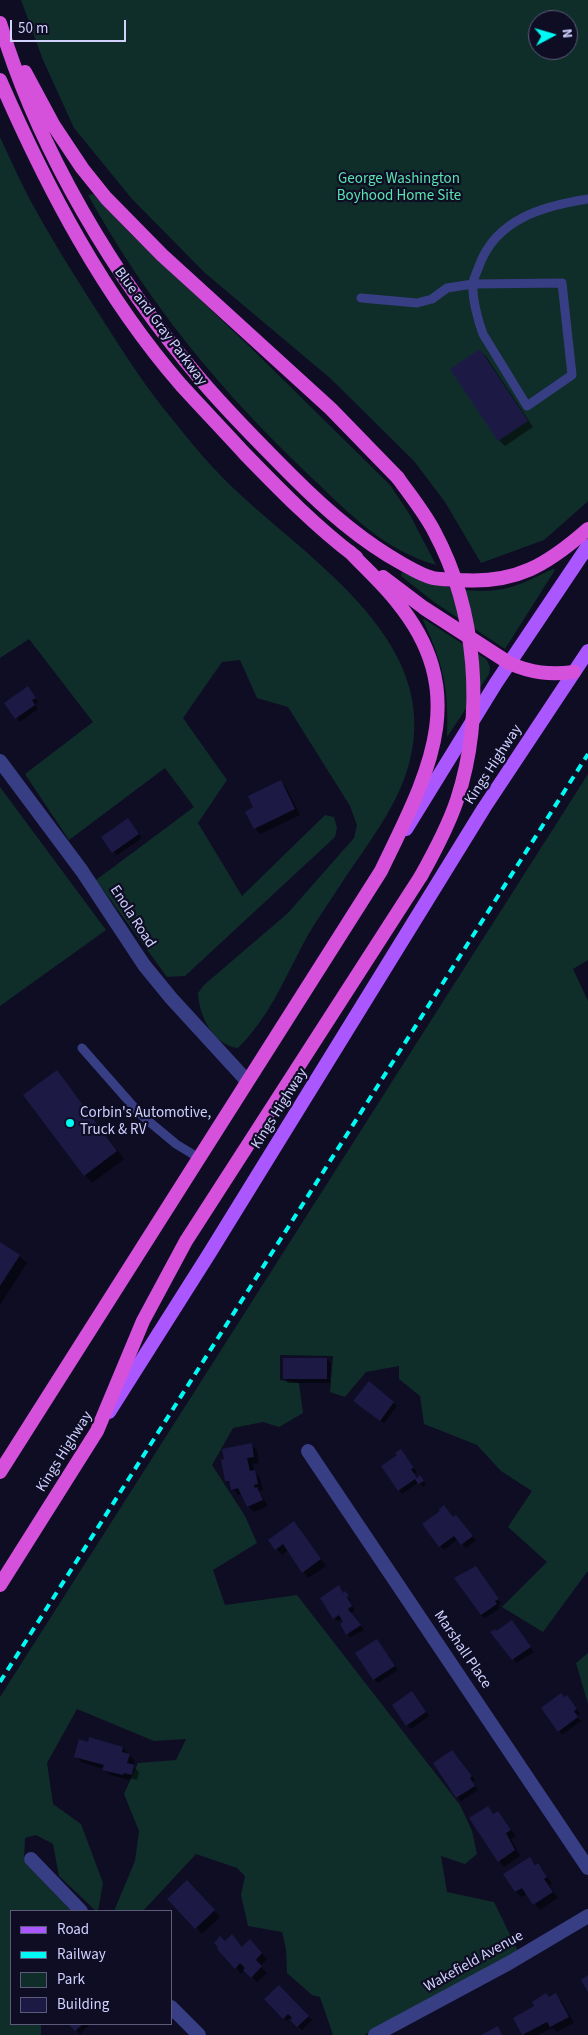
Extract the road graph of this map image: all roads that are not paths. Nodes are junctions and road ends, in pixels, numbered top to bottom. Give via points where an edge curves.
1 (0, 17) edge
2 (0, 23) edge
3 (0, 80) edge
4 (588, 199) edge
5 (473, 284) junction
6 (361, 298) dead end
7 (588, 529) edge
8 (588, 546) edge
9 (350, 552) junction
10 (588, 651) edge
11 (509, 663) junction
12 (574, 672) junction
13 (0, 761) edge
14 (381, 871) junction
15 (82, 1048) dead end
16 (247, 1081) junction
17 (198, 1158) junction
18 (97, 1431) junction
19 (308, 1451) dead end
20 (0, 1472) edge
21 (0, 1585) edge
22 (31, 1859) dead end
23 (588, 1868) edge
24 (80, 1910) edge
25 (588, 1916) edge
26 (172, 2008) edge
27 (199, 2035) edge
28 (375, 2035) edge

1 - 18 highway, bridge via 54,126 106,198 162,255 331,409 398,478 434,530 449,562 463,605 472,664 473,719 465,770 447,825 421,876 186,1241 143,1321
2 - 7 highway via 20,82 43,134 87,220 115,265 157,325 236,420 352,531 421,574 484,582 532,570
3 - 9 highway, Blue and Gray Parkway via 61,209 139,331 180,384 243,452 287,498
4 - 5 lane via 544,208 515,222 489,245
5 - 5 lane via 562,283 572,375 527,406 483,334
5 - 6 lane via 447,288 432,299 416,303
8 - 11 main road
9 - 11 highway via 424,608
9 - 14 highway via 398,602 416,629 432,662 438,691 435,736 428,762
10 - 12 main road, Kings Highway
11 - 12 highway via 540,674
11 - 14 main road
12 - 18 main road, Kings Highway via 484,808
13 - 16 street, Enola Road via 87,878 144,965
14 - 16 highway
15 - 17 lane via 140,1114
16 - 17 highway
17 - 20 highway
18 - 21 highway, Kings Highway
19 - 23 street, Marshall Place
22 - 24 street
25 - 28 street, Wakefield Avenue via 509,1963
26 - 27 street

